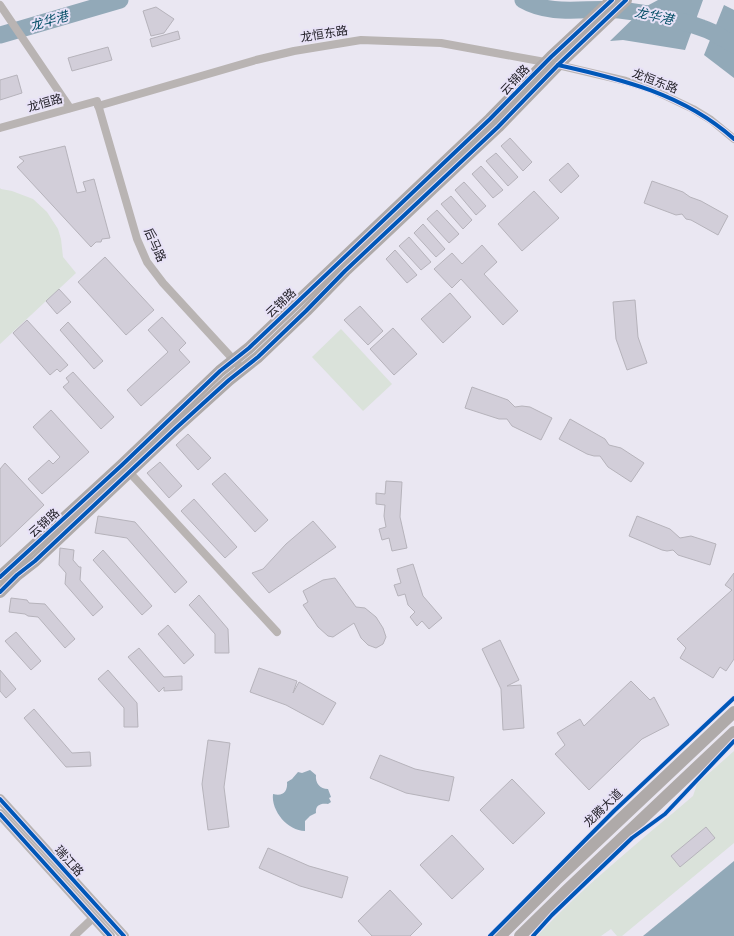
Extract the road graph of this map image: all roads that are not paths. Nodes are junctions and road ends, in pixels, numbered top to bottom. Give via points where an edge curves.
1 (612, 0) edge
2 (626, 0) edge
3 (0, 5) edge
4 (546, 62) junction
5 (558, 65) junction
6 (97, 104) junction
7 (70, 108) junction
8 (0, 128) edge
9 (734, 139) edge
10 (234, 360) junction
11 (242, 369) junction
12 (130, 473) junction
13 (0, 577) edge
14 (0, 592) edge
15 (277, 632) dead end
16 (734, 712) edge
17 (734, 732) edge
18 (0, 799) edge
19 (0, 814) edge
20 (93, 918) junction
21 (74, 936) edge
22 (110, 936) edge
23 (124, 936) edge
24 (500, 936) edge
25 (520, 936) edge

1 - 4 main road, 云锦路
2 - 5 main road, 云锦路
3 - 7 street
4 - 5 street, 龙恒东路
4 - 6 street, 龙恒东路 via 441,43 361,40 256,60
4 - 10 main road, 云锦路 via 490,119
5 - 9 street, 龙恒东路 via 651,89 693,109
5 - 11 main road, 云锦路 via 498,127
6 - 7 street, 龙恒路
6 - 10 street, 后马路 via 137,238 147,262
7 - 8 street, 龙恒路
10 - 11 street, 后马路
10 - 13 main road, 云锦路
11 - 12 main road, 云锦路
12 - 14 main road, 云锦路
12 - 15 street
16 - 24 main road, 龙腾大道
17 - 25 main road
18 - 23 street, 瑞江路
19 - 20 street, 瑞江路
20 - 21 street
20 - 22 street, 瑞江路

